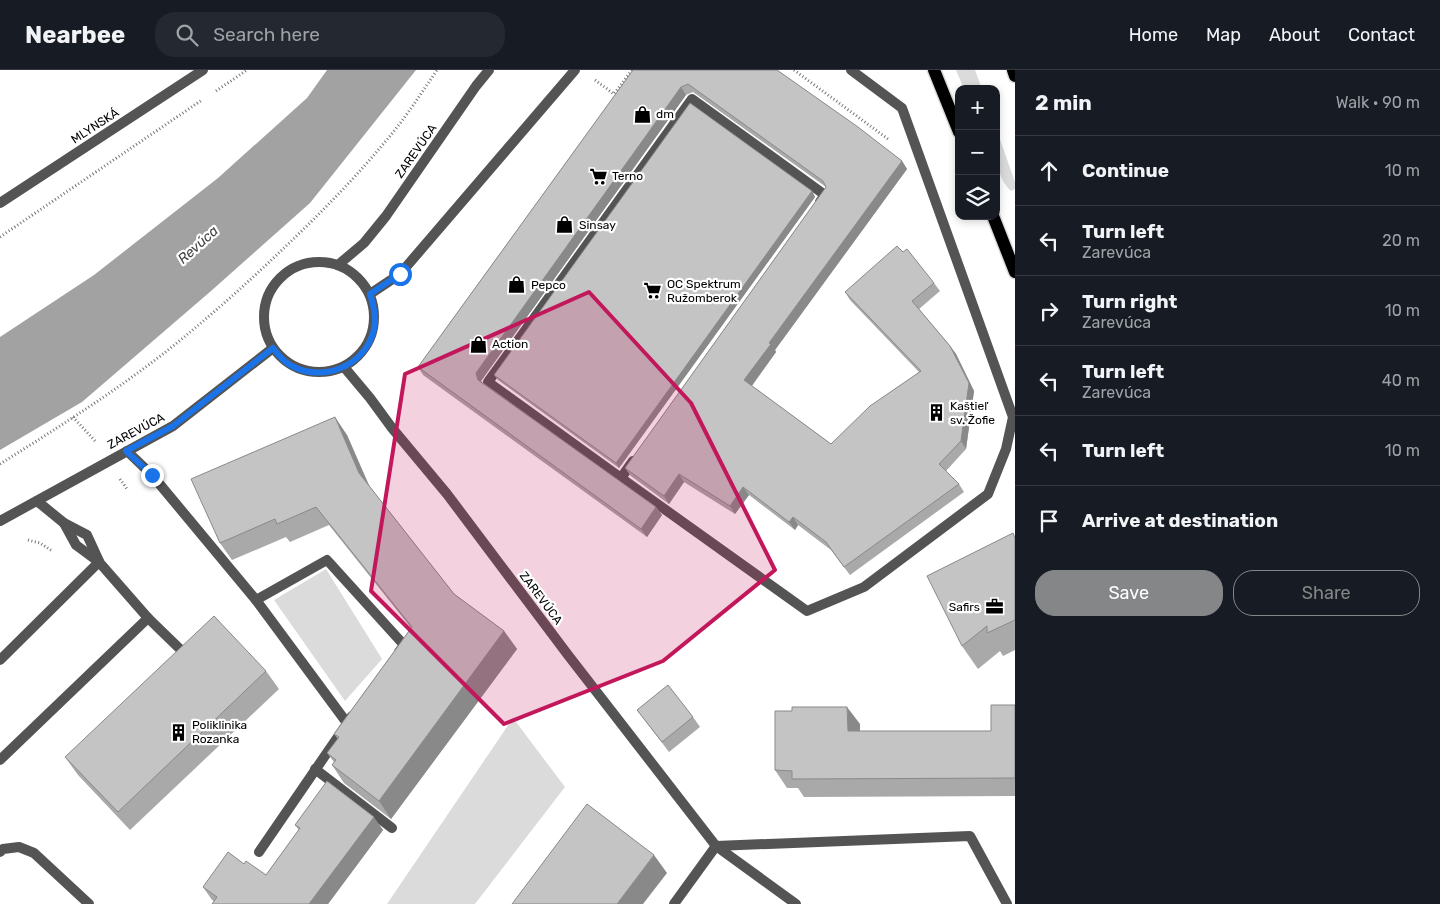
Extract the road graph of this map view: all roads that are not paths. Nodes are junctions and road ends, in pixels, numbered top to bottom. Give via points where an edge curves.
1 (203, 70) edge
2 (489, 70) edge
3 (575, 70) edge
4 (851, 70) edge
5 (934, 70) edge
6 (1013, 70) edge
7 (1015, 76) edge
8 (958, 130) edge
9 (0, 204) edge
10 (813, 211) edge
11 (995, 220) edge
12 (338, 265) junction
13 (1015, 272) edge
14 (370, 294) junction
15 (273, 348) junction
16 (344, 367) junction
17 (126, 451) junction
18 (639, 454) edge
19 (621, 478) junction
20 (37, 501) junction
21 (0, 521) edge
22 (64, 523) junction
23 (99, 562) junction
24 (256, 600) junction
25 (148, 618) junction
26 (180, 650) edge
27 (0, 660) edge
28 (392, 661) edge
29 (359, 707) edge
30 (347, 723) junction
31 (0, 760) edge
32 (315, 769) junction
33 (392, 828) dead end
34 (716, 846) junction
35 (0, 852) edge
36 (259, 852) dead end
37 (89, 904) edge
38 (674, 904) edge
39 (796, 904) edge
40 (1007, 904) edge

1 - 9 street, MLYNSKÁ
2 - 12 street, ZAREVÚCA via 386,216 364,243
3 - 14 street via 400,274
4 - 19 street via 902,108 1013,417 1006,449 988,494 864,587 807,611
5 - 8 main road
6 - 7 main road
10 - 19 street via 825,195 692,99 488,382
11 - 13 main road
12 - 14 street via 351,272
12 - 15 street via 304,264 293,268 276,283 265,303 264,314 264,326
14 - 16 street via 375,322 372,336 356,360
15 - 16 street via 286,362 304,371 331,372
15 - 17 street, ZAREVÚCA via 173,426
16 - 34 street, ZAREVÚCA via 447,494
17 - 20 street, ZAREVÚCA
17 - 24 street via 152,475
18 - 19 street
20 - 21 street, ZAREVÚCA
20 - 22 street
22 - 23 street via 76,545
22 - 23 street via 87,535
23 - 25 street
23 - 27 street
24 - 28 street via 327,560 404,645
24 - 30 street
25 - 26 street
25 - 31 street
29 - 30 street
30 - 32 street
32 - 33 street
32 - 36 street
34 - 38 street
34 - 39 street, ZAREVÚCA
34 - 40 street via 970,836
35 - 37 street via 19,847 34,853

